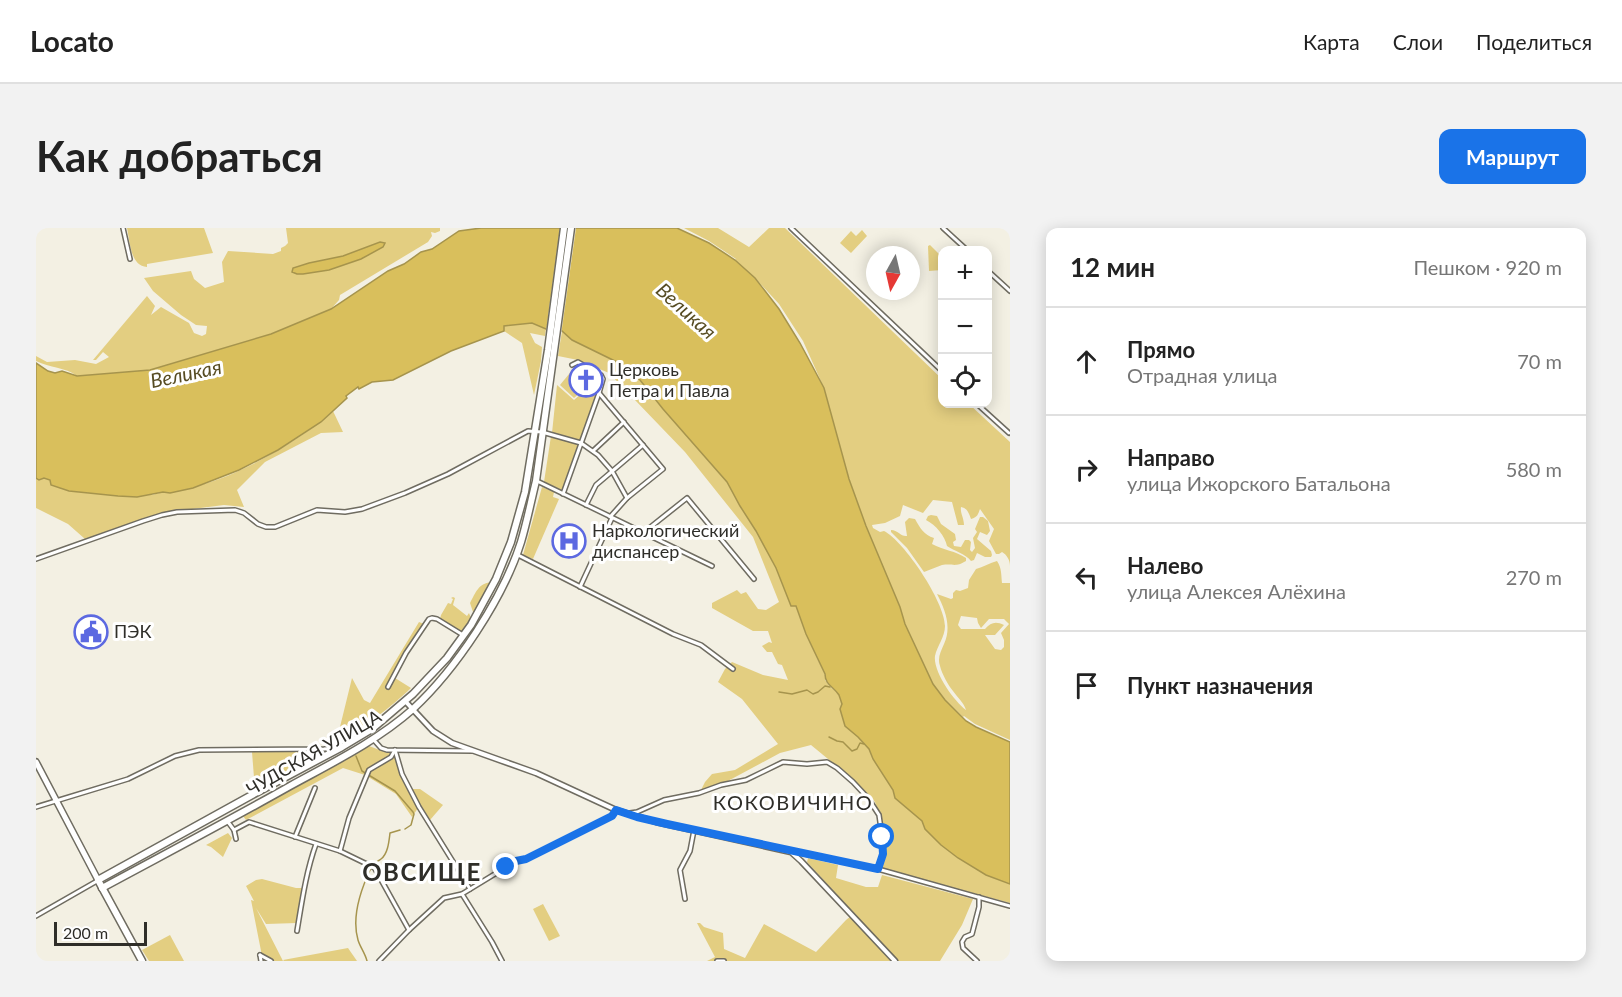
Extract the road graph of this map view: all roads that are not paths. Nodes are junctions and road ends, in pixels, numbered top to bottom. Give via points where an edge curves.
1 (123, 228) edge
2 (564, 228) edge
3 (571, 228) edge
4 (791, 228) edge
5 (943, 228) edge
6 (963, 246) edge
7 (130, 259) dead end
8 (992, 275) edge
9 (1010, 291) edge
10 (551, 350) junction
11 (572, 365) dead end
12 (938, 366) edge
13 (599, 393) junction
14 (981, 408) edge
15 (624, 422) junction
16 (534, 431) junction
17 (542, 432) junction
18 (1009, 433) edge
19 (581, 443) junction
20 (643, 445) junction
21 (593, 451) junction
22 (612, 471) junction
23 (536, 481) junction
24 (563, 494) junction
25 (627, 498) junction
26 (586, 505) junction
27 (521, 509) junction
28 (529, 511) junction
29 (611, 518) junction
30 (515, 529) junction
31 (524, 531) junction
32 (643, 533) junction
33 (516, 554) junction
34 (36, 559) edge
35 (712, 566) dead end
36 (754, 579) dead end
37 (580, 587) junction
38 (463, 635) junction
39 (733, 669) dead end
40 (388, 687) dead end
41 (406, 702) junction
42 (412, 710) junction
43 (373, 739) junction
44 (342, 747) junction
45 (396, 750) junction
46 (474, 752) junction
47 (36, 762) edge
48 (266, 787) junction
49 (315, 788) dead end
50 (252, 795) junction
51 (271, 797) junction
52 (57, 800) junction
53 (259, 803) junction
54 (36, 807) edge
55 (616, 810) junction
56 (628, 814) junction
57 (227, 820) junction
58 (234, 830) junction
59 (693, 830) junction
60 (295, 837) junction
61 (236, 839) dead end
62 (316, 844) junction
63 (340, 851) junction
64 (788, 851) junction
65 (806, 854) junction
66 (801, 861) junction
67 (878, 869) junction
68 (98, 880) junction
69 (102, 888) junction
70 (470, 889) junction
71 (462, 894) junction
72 (979, 897) junction
73 (685, 899) dead end
74 (1010, 906) edge
75 (36, 916) edge
76 (409, 930) junction
77 (297, 931) dead end
78 (142, 961) edge
79 (261, 961) edge
80 (271, 961) edge
81 (379, 961) edge
82 (502, 961) edge
83 (717, 961) edge
84 (724, 961) edge
85 (895, 961) edge
86 (977, 961) edge

1 - 7 street
2 - 10 highway
3 - 10 highway
4 - 12 street
5 - 6 street
8 - 9 street
10 - 16 highway, ЧУДСКАЯ УЛИЦА
10 - 17 highway, ЧУДСКАЯ УЛИЦА
11 - 13 street via 578,362 601,375
13 - 15 street
13 - 19 street
14 - 18 street
15 - 20 street
15 - 21 street
16 - 17 street
16 - 27 highway, ЧУДСКАЯ УЛИЦА
16 - 34 street via 405,493 362,509 317,510 275,527 258,524 235,510 177,512
17 - 19 street
17 - 23 highway, ЧУДСКАЯ УЛИЦА
19 - 21 street
19 - 24 street
20 - 22 street
20 - 25 street via 663,469
21 - 22 street
22 - 25 street
22 - 26 street via 596,485
23 - 24 street
23 - 28 highway, ЧУДСКАЯ УЛИЦА
24 - 26 street
25 - 29 street
26 - 29 street
27 - 28 highway
27 - 30 highway, ЧУДСКАЯ УЛИЦА
28 - 31 highway, ЧУДСКАЯ УЛИЦА
29 - 32 street
29 - 37 street
30 - 31 highway
30 - 38 highway, ЧУДСКАЯ УЛИЦА via 492,588
31 - 33 highway, ЧУДСКАЯ УЛИЦА
32 - 35 street
32 - 36 street via 686,498
33 - 37 street
33 - 42 highway, ЧУДСКАЯ УЛИЦА via 478,629
37 - 39 street via 700,645
38 - 40 street via 437,619 429,619
38 - 41 highway, ЧУДСКАЯ УЛИЦА
41 - 42 street
41 - 44 highway, ЧУДСКАЯ УЛИЦА
42 - 43 highway, ЧУДСКАЯ УЛИЦА
42 - 46 street via 441,737
43 - 45 street via 384,749
43 - 51 highway, ЧУДСКАЯ УЛИЦА
44 - 48 highway, ЧУДСКАЯ УЛИЦА
44 - 52 street via 199,750 175,756 128,779
45 - 46 street
45 - 63 street via 369,770
45 - 70 street via 402,774 419,807
46 - 55 street via 536,773
47 - 52 main road
48 - 50 highway, ЧУДСКАЯ УЛИЦА
48 - 51 highway via 266,794
49 - 60 street
50 - 53 highway via 257,794
50 - 68 highway, ЧУДСКАЯ УЛИЦА
51 - 53 highway, ЧУДСКАЯ УЛИЦА
52 - 54 street
52 - 68 main road
53 - 57 highway, ЧУДСКАЯ УЛИЦА
55 - 56 street
55 - 70 street via 612,816 516,861
56 - 59 street
56 - 67 street via 664,800 746,780 783,762 828,762 853,782 879,815 883,854
57 - 58 street
57 - 69 highway, ЧУДСКАЯ УЛИЦА
58 - 60 street via 249,822
58 - 61 street
59 - 64 street
59 - 73 street via 690,851 680,870
60 - 62 street
62 - 63 street
62 - 77 street
63 - 76 street via 373,867
64 - 65 street
64 - 66 street
65 - 66 street
65 - 67 street
66 - 85 street
67 - 72 street
68 - 69 highway
68 - 75 street
69 - 78 highway
70 - 71 street
71 - 76 street via 444,898
71 - 82 street
72 - 74 street
72 - 86 street via 972,934 962,942
76 - 81 street
79 - 80 street via 260,955
83 - 84 street

